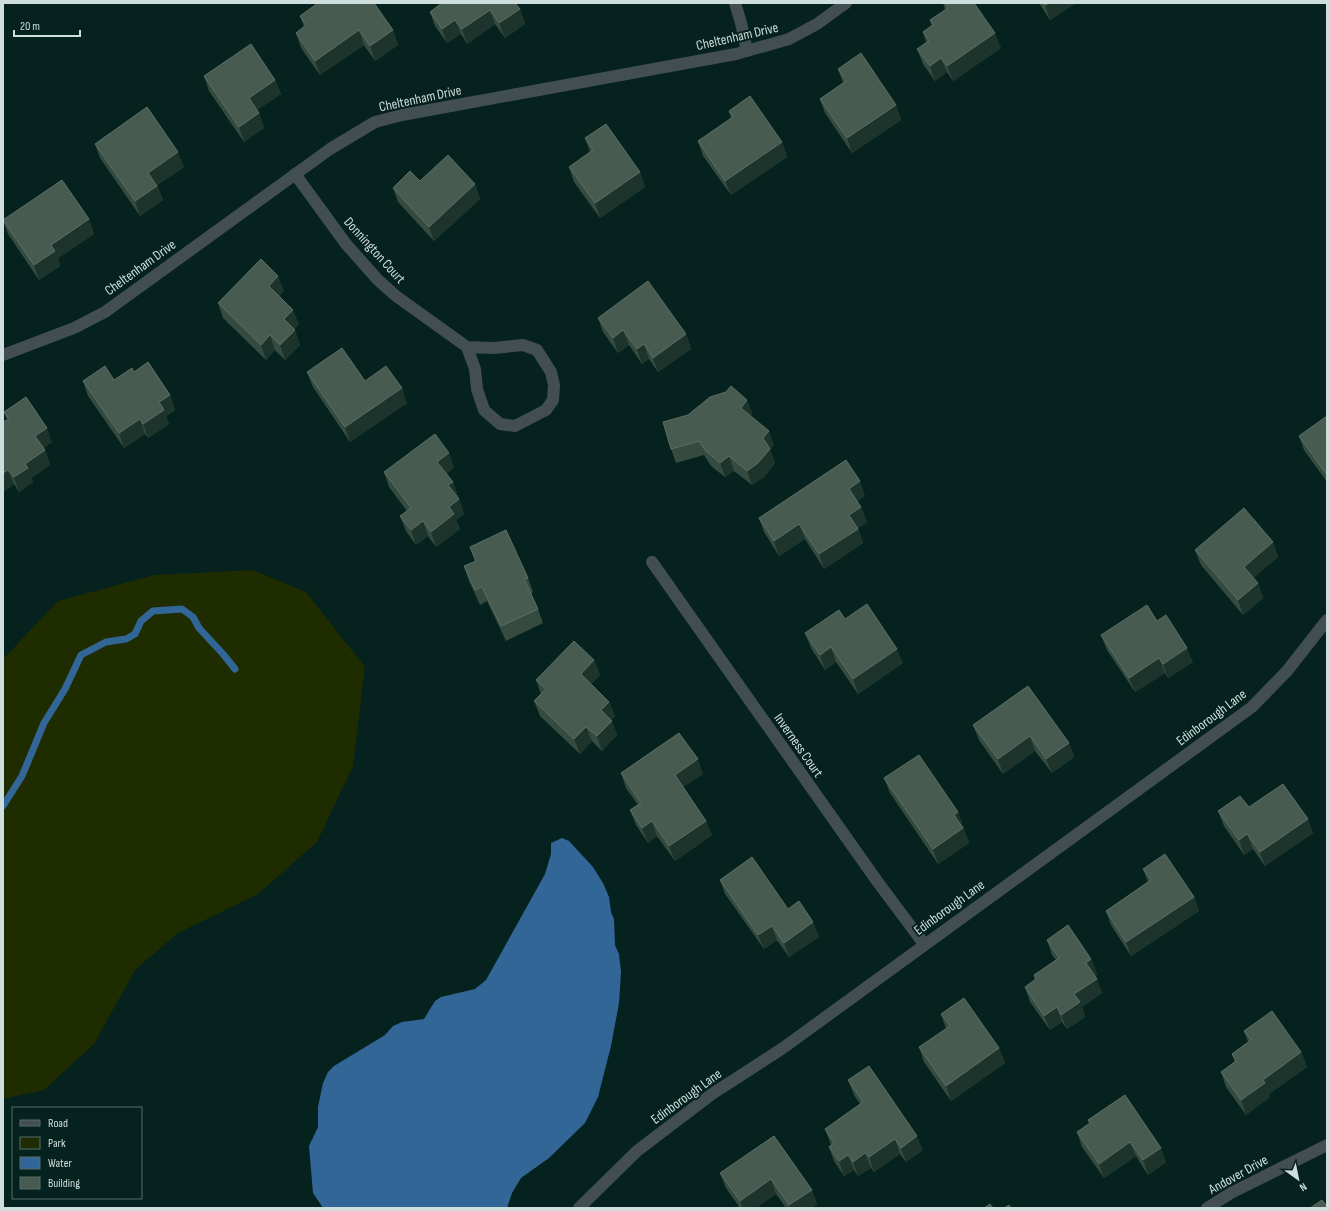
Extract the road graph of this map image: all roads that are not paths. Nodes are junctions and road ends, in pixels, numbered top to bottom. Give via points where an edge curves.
1 (735, 3) edge
2 (846, 3) edge
3 (747, 51) junction
4 (295, 174) junction
5 (467, 347) junction
6 (3, 355) edge
7 (652, 562) dead end
8 (1327, 620) edge
9 (924, 944) junction
10 (1327, 1145) edge
11 (579, 1208) edge
12 (1207, 1208) edge

1 - 3 street
2 - 3 street, Cheltenham Drive via 817,24 788,39
3 - 4 street, Cheltenham Drive via 375,122 349,136
4 - 5 street, Donnington Court via 346,244 378,280
4 - 6 street, Cheltenham Drive via 105,312 74,328
5 - 5 street via 484,410 500,424 515,426 546,410 553,400 554,385 551,372 537,350 523,345
7 - 9 street, Inverness Court
8 - 9 street, Edinborough Lane via 1287,672 1252,707
9 - 11 street, Edinborough Lane via 783,1048 712,1094 637,1151
10 - 12 street, Andover Drive via 1231,1193

